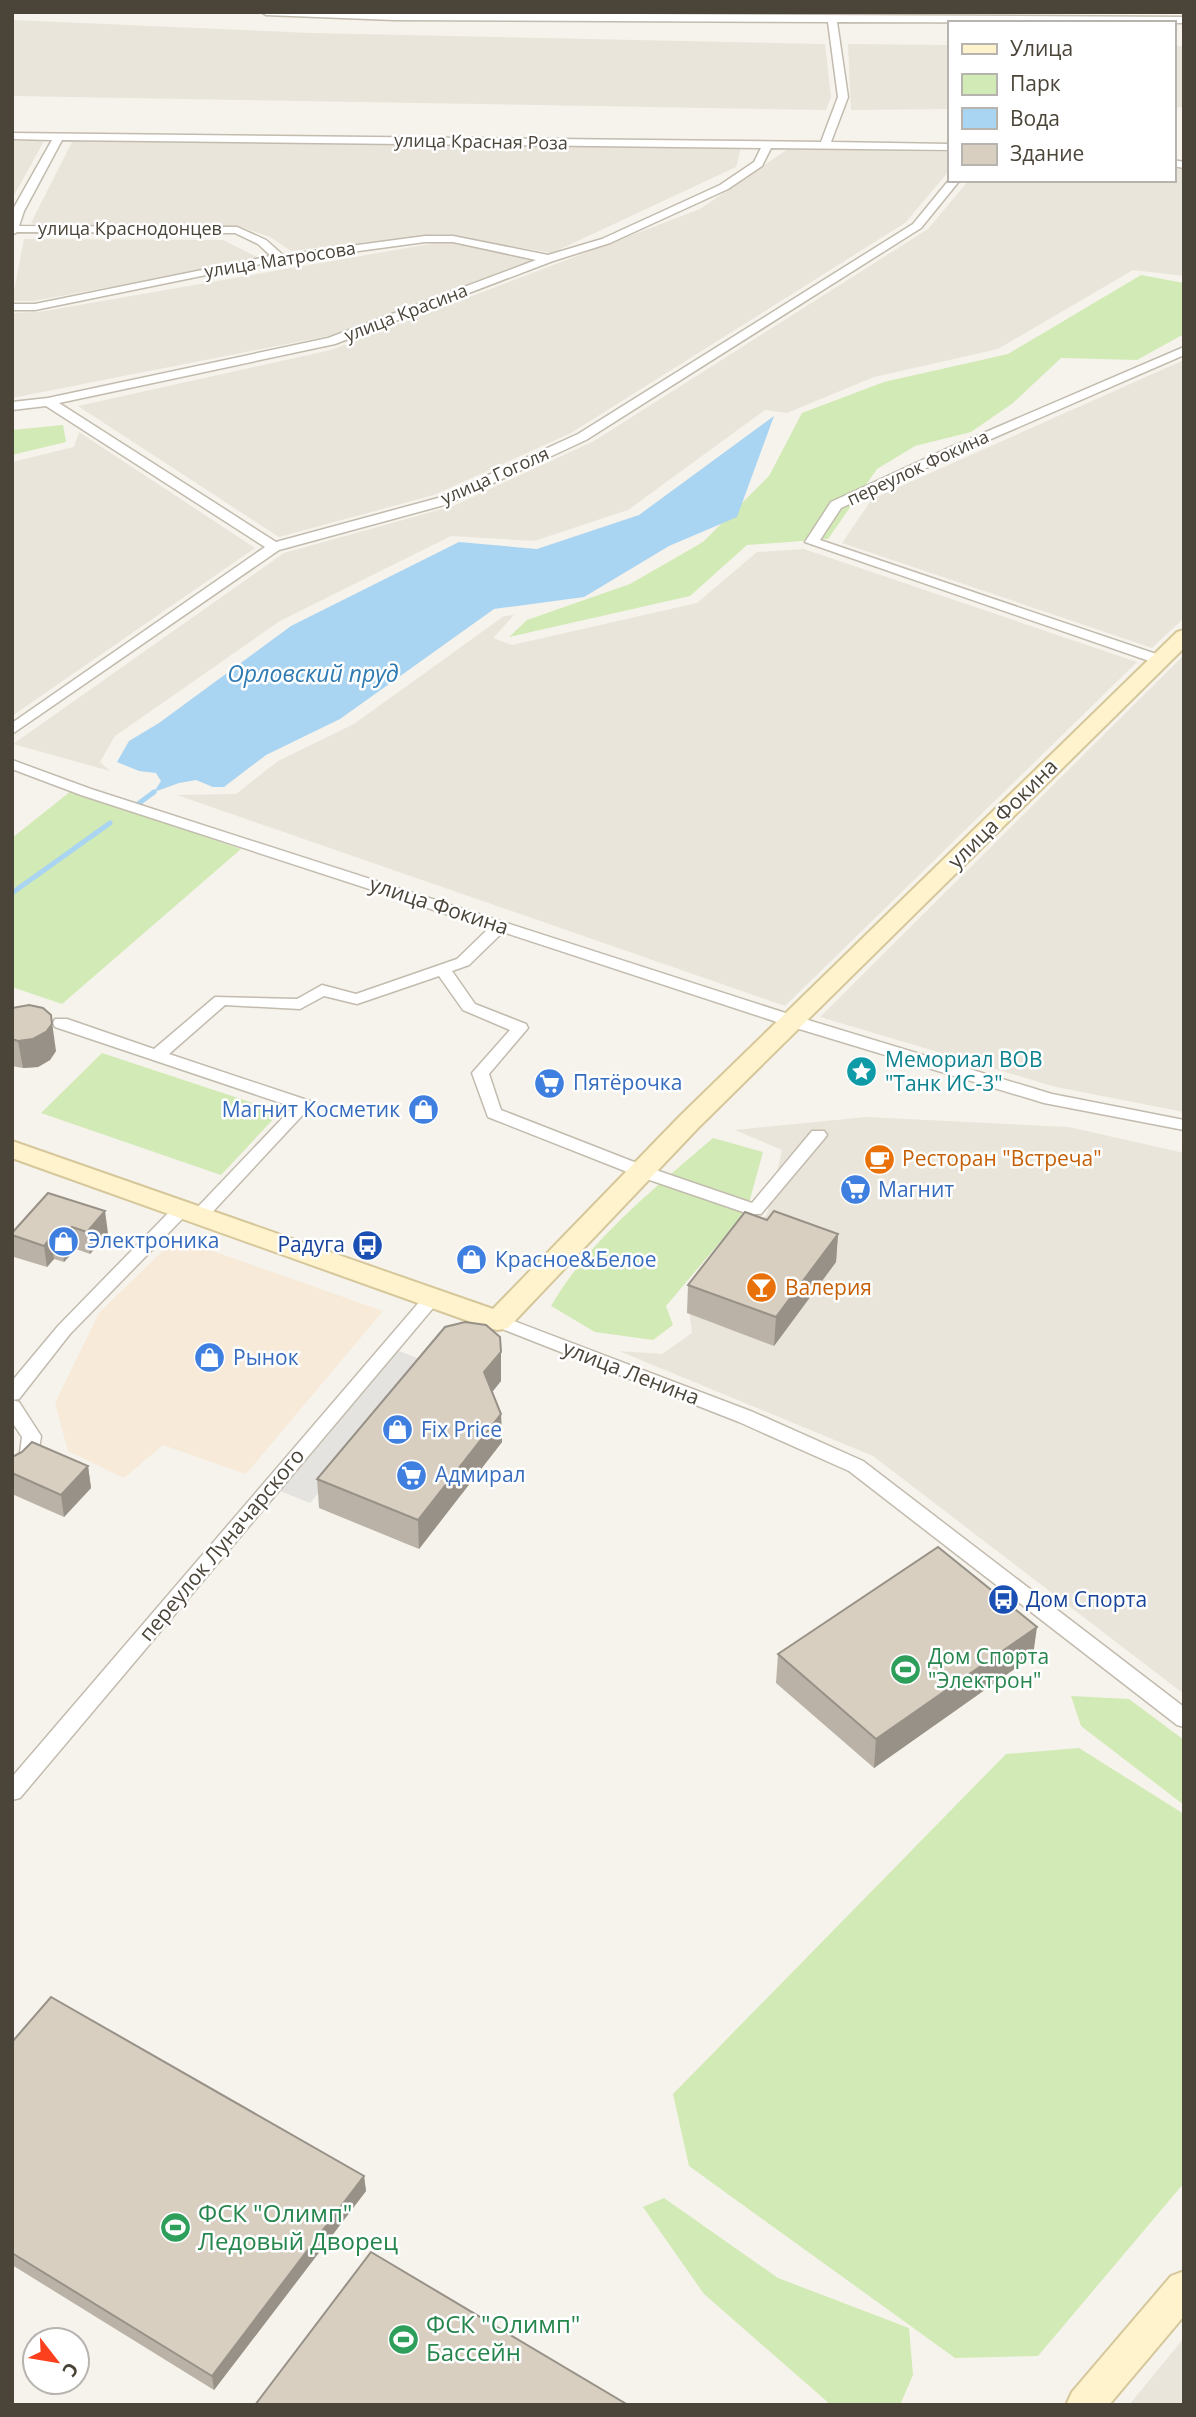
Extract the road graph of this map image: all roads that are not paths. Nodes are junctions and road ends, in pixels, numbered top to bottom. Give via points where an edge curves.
1 (266, 12) edge
2 (832, 18) junction
3 (1184, 20) edge
4 (12, 136) edge
5 (59, 136) junction
6 (768, 144) junction
7 (825, 145) junction
8 (948, 147) edge
9 (954, 182) edge
10 (12, 230) edge
11 (280, 258) junction
12 (549, 259) junction
13 (12, 307) edge
14 (1184, 351) edge
15 (48, 402) junction
16 (12, 406) edge
17 (274, 547) junction
18 (1184, 636) edge
19 (1160, 660) junction
20 (12, 730) edge
21 (12, 764) edge
22 (29, 770) junction
23 (12, 782) edge
24 (500, 926) junction
25 (443, 969) junction
26 (792, 1021) junction
27 (61, 1023) dead end
28 (157, 1055) junction
29 (1184, 1125) edge
30 (818, 1135) dead end
31 (12, 1149) edge
32 (641, 1171) junction
33 (190, 1213) junction
34 (433, 1297) junction
35 (498, 1321) junction
36 (12, 1394) edge
37 (12, 1407) edge
38 (12, 1472) edge
39 (1184, 1719) edge
40 (12, 1792) edge
41 (1184, 2288) edge
42 (1085, 2405) edge

1 - 2 street via 394,17
2 - 3 street
2 - 7 street via 843,97
4 - 5 street, улица Красная Роза
5 - 6 street, улица Красная Роза
5 - 10 street
6 - 7 street, улица Красная Роза
6 - 12 street, улица Красина via 758,164 724,187 606,241
7 - 8 street, улица Красная Роза
9 - 17 street, улица Гоголя via 917,226 582,437 443,501
10 - 11 street, улица Краснодонцев via 237,229
11 - 12 street, улица Матросова via 453,239
11 - 13 street, улица Матросова via 35,307
12 - 15 street, улица Красина via 331,341
14 - 19 street, переулок Фокина via 836,505 812,542
15 - 16 street, улица Красина
15 - 17 street
17 - 20 street, улица Гоголя
18 - 19 main road, улица Фокина
19 - 26 main road, улица Фокина
21 - 22 street, улица Фокина
22 - 23 street
22 - 24 street, улица Фокина
24 - 25 street via 463,962
24 - 26 street, улица Фокина
25 - 28 street via 357,999 323,990 300,1004 221,999
25 - 32 street via 469,1007 520,1028 480,1073 494,1113
26 - 29 street via 1050,1099
26 - 32 main road, улица Фокина
27 - 28 street
28 - 33 street via 304,1105
30 - 32 street via 755,1210
31 - 33 main road, улица Ленина
32 - 35 main road, улица Фокина
33 - 34 main road, улица Ленина
33 - 36 street via 64,1330
34 - 35 main road, улица Ленина
34 - 40 street, переулок Луначарского
35 - 39 street, улица Ленина via 747,1417 856,1466
37 - 38 street via 32,1436 29,1455
41 - 42 main road

